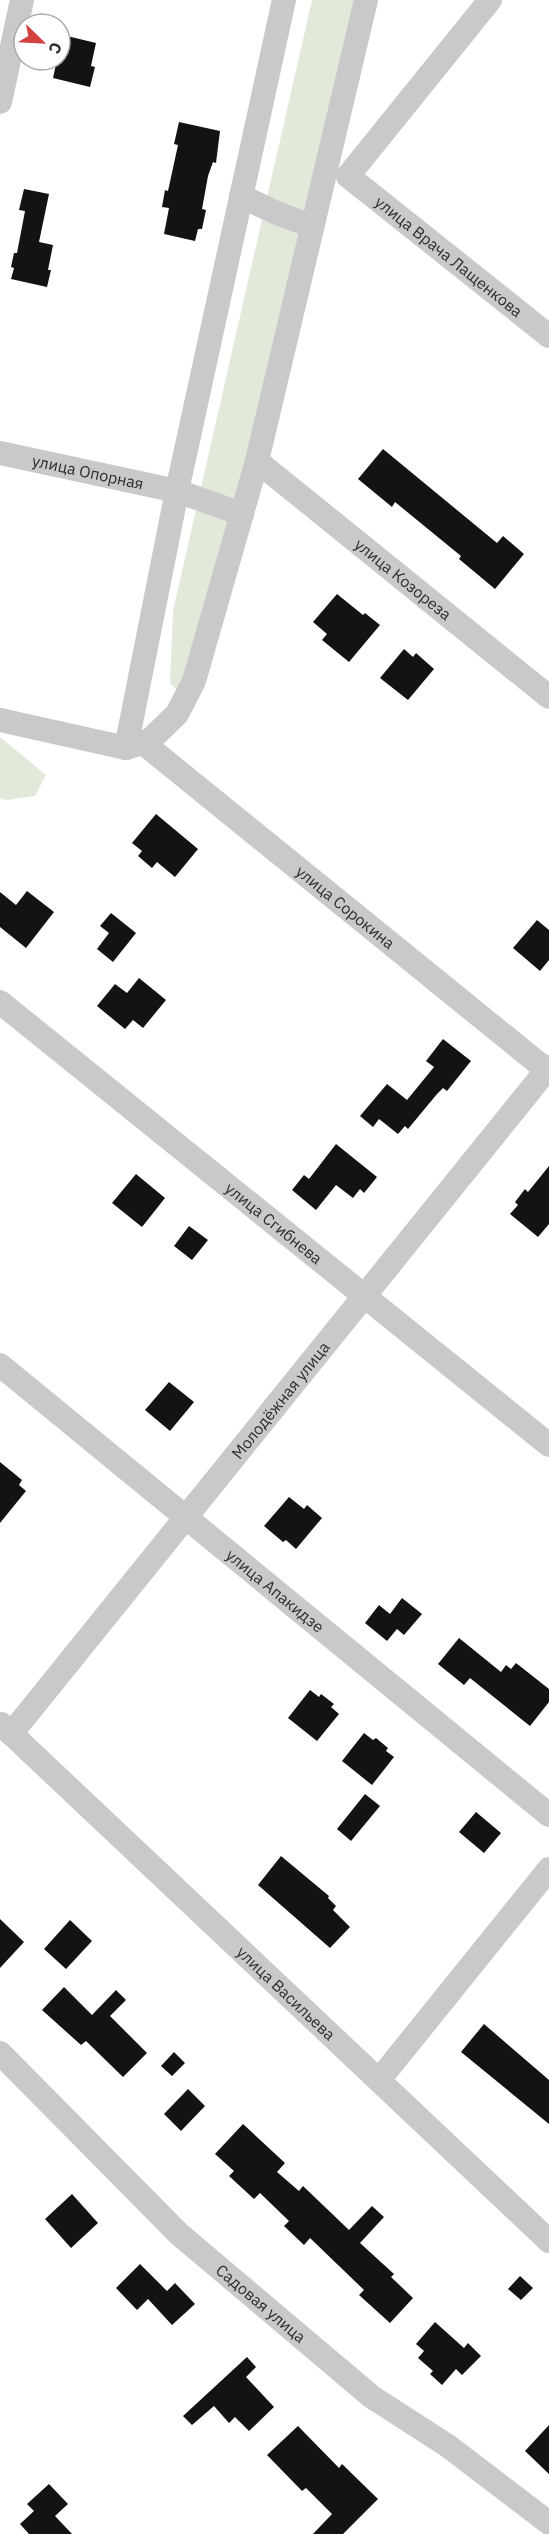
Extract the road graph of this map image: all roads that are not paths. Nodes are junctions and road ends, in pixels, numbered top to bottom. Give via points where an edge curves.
1 (22, 0) edge
2 (284, 0) edge
3 (366, 0) edge
4 (490, 0) edge
5 (0, 102) edge
6 (324, 176) junction
7 (348, 176) junction
8 (241, 196) junction
9 (312, 226) junction
10 (549, 336) edge
11 (0, 453) edge
12 (257, 461) junction
13 (177, 491) junction
14 (242, 514) junction
15 (549, 697) edge
16 (0, 720) edge
17 (134, 745) junction
18 (0, 1002) edge
19 (548, 1070) edge
20 (364, 1296) junction
21 (0, 1365) edge
22 (549, 1445) edge
23 (184, 1518) junction
24 (11, 1734) edge
25 (549, 1815) edge
26 (549, 1869) edge
27 (0, 2053) edge
28 (379, 2080) junction
29 (549, 2241) edge
30 (549, 2523) edge

1 - 5 street
2 - 8 street
3 - 6 street
4 - 7 street
6 - 7 street
6 - 9 street
7 - 10 street, улица Врача Лащенкова
8 - 9 street
8 - 13 street
9 - 12 street
11 - 13 street, улица Опорная
12 - 14 street
12 - 15 street, улица Козореза
13 - 14 street, улица Опорная
13 - 17 street
14 - 17 street via 194,681 177,714 150,740
16 - 17 street
17 - 19 street, улица Сорокина
18 - 20 street, улица Сгибнева
19 - 20 street, Молодёжная улица
20 - 22 street, улица Сгибнева
20 - 23 street, Молодёжная улица
21 - 23 street, улица Апакидзе
23 - 24 street, Молодёжная улица
23 - 25 street, улица Апакидзе
24 - 28 street, улица Васильева
26 - 28 street
27 - 30 street, Садовая улица via 179,2234 372,2397 448,2446
28 - 29 street, улица Васильева

